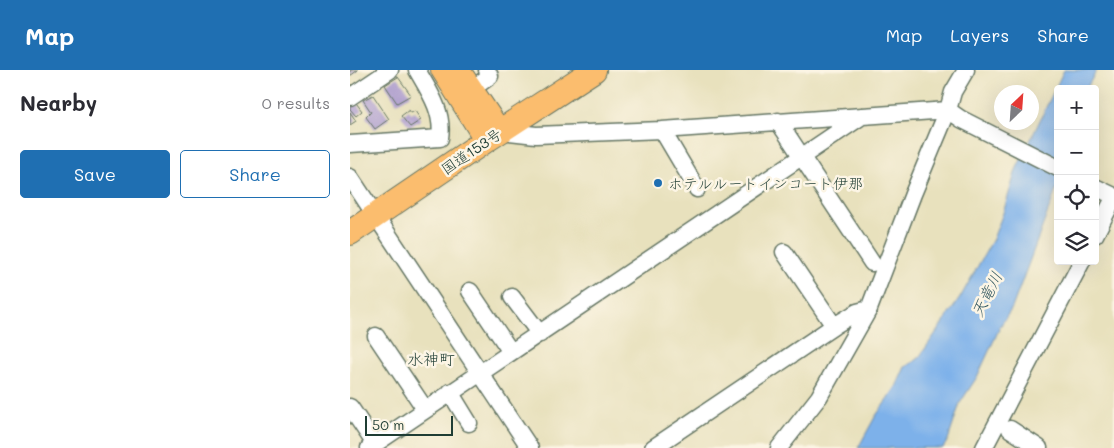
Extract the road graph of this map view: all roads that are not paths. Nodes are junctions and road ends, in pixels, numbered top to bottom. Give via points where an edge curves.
1 (390, 70) edge
2 (417, 70) edge
3 (487, 70) edge
4 (594, 70) edge
5 (966, 70) edge
6 (452, 72) edge
7 (465, 93) junction
8 (350, 97) edge
9 (438, 109) junction
10 (955, 114) junction
11 (862, 116) junction
12 (778, 121) junction
13 (662, 130) junction
14 (493, 136) junction
15 (350, 144) edge
16 (802, 158) junction
17 (1054, 166) edge
18 (350, 177) edge
19 (697, 189) dead end
20 (1108, 194) edge
21 (375, 216) junction
22 (1099, 222) edge
23 (350, 233) edge
24 (784, 252) dead end
25 (872, 263) dead end
26 (1080, 265) edge
27 (470, 291) dead end
28 (512, 297) dead end
29 (869, 309) junction
30 (834, 326) junction
31 (540, 334) junction
32 (376, 336) dead end
33 (510, 352) junction
34 (481, 372) junction
35 (450, 392) junction
36 (350, 407) edge
37 (425, 409) junction
38 (469, 423) dead end
39 (1010, 429) dead end
40 (372, 446) edge
41 (530, 448) edge
42 (653, 448) edge
43 (778, 448) edge
44 (984, 448) edge
45 (1039, 448) edge

1 - 8 street
2 - 9 street
3 - 7 street via 490,76
4 - 14 highway, 国道153号
5 - 10 street via 953,92
6 - 7 main road
7 - 9 street
7 - 14 main road
9 - 15 street via 442,128 440,138
10 - 11 street
10 - 17 street
10 - 29 street via 914,194
11 - 12 street
11 - 16 street
12 - 13 street
12 - 16 street
13 - 14 street
13 - 19 street
14 - 21 highway, 国道153号
16 - 25 street
16 - 31 street
18 - 21 street
20 - 22 street
21 - 23 highway, 国道153号
21 - 34 street
24 - 30 street
26 - 44 street
27 - 33 street
28 - 31 street
29 - 30 street via 857,312
29 - 43 street via 819,397
30 - 42 street
31 - 33 street
32 - 37 street
33 - 34 street
34 - 35 street
34 - 41 street
35 - 37 street
35 - 38 street
36 - 40 street
37 - 40 street
39 - 45 street

